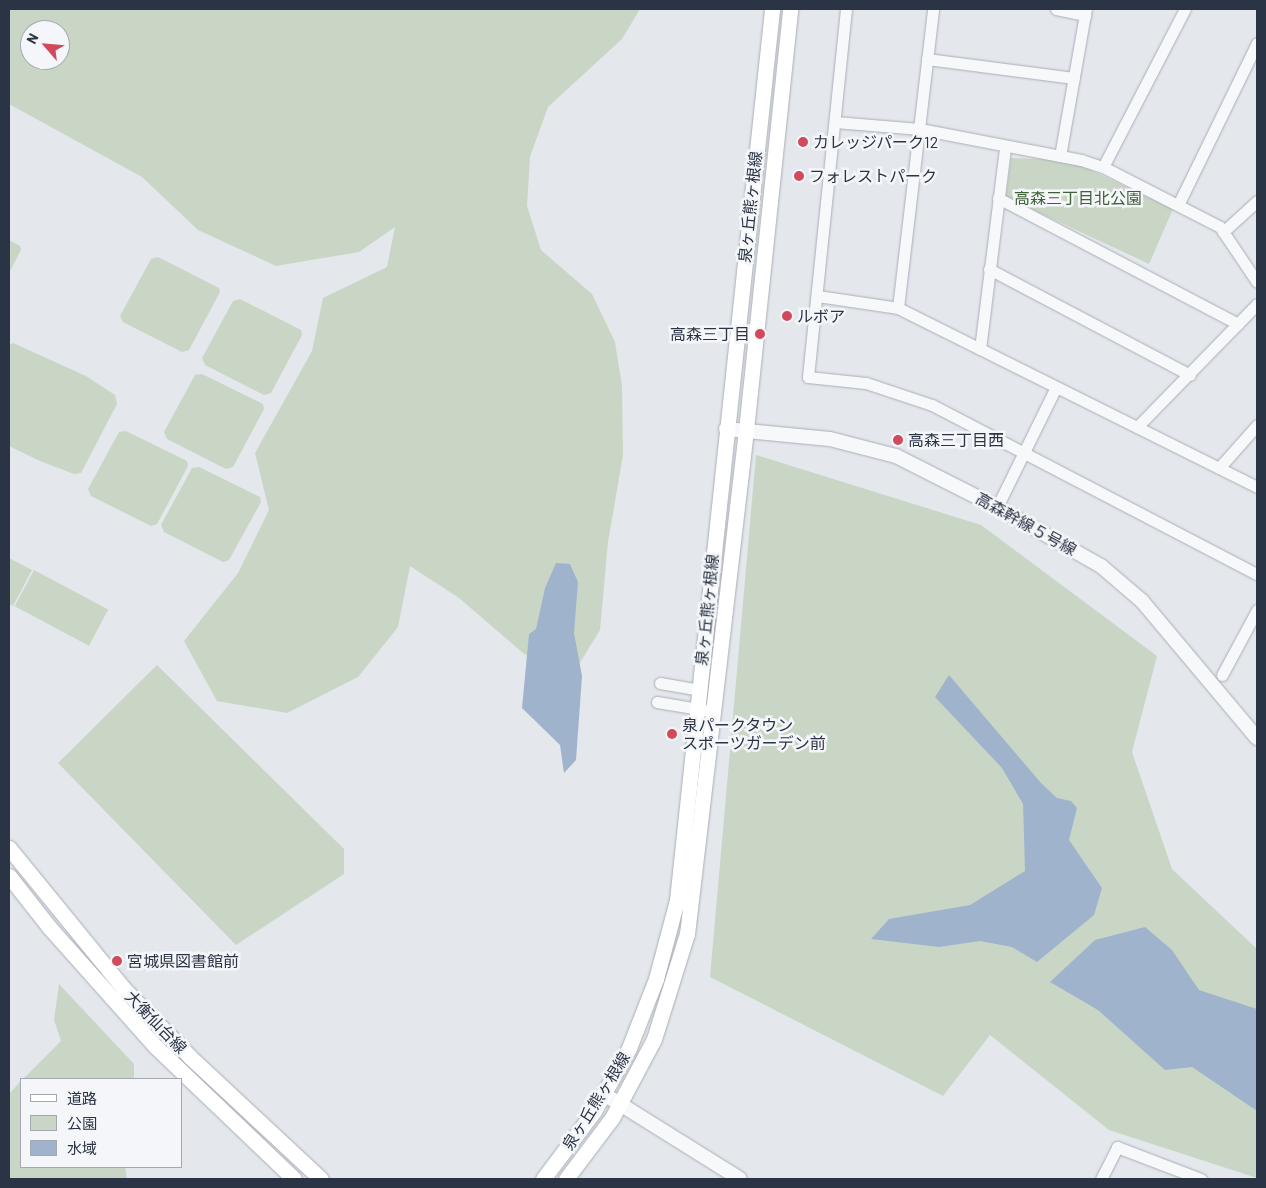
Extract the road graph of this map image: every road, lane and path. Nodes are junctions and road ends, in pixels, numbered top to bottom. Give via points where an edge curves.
1 (772, 9) edge
2 (790, 9) edge
3 (846, 9) edge
4 (933, 9) edge
5 (1056, 9) edge
6 (1185, 9) edge
7 (1085, 12) edge
8 (1257, 43) edge
9 (927, 60) junction
10 (1074, 78) junction
11 (834, 122) junction
12 (920, 129) junction
13 (1005, 147) junction
14 (1060, 156) junction
15 (1103, 167) junction
16 (998, 198) junction
17 (1257, 201) edge
18 (1178, 205) junction
19 (1223, 232) junction
20 (989, 269) junction
21 (1257, 282) edge
22 (818, 296) junction
23 (1257, 304) edge
24 (898, 308) junction
25 (1238, 324) junction
26 (980, 349) junction
27 (1190, 375) junction
28 (1055, 389) junction
29 (1257, 425) edge
30 (1138, 427) junction
31 (726, 428) junction
32 (746, 430) junction
33 (1026, 454) junction
34 (1219, 468) junction
35 (1257, 487) edge
36 (997, 507) junction
37 (1257, 574) edge
38 (1257, 610) edge
39 (1222, 675) dead end
40 (660, 683) dead end
41 (698, 690) junction
42 (656, 702) dead end
43 (696, 709) junction
44 (714, 711) junction
45 (1257, 738) edge
46 (9, 848) edge
47 (9, 876) edge
48 (604, 1094) junction
49 (620, 1104) junction
50 (294, 1179) edge
51 (320, 1179) edge
52 (543, 1179) edge
53 (566, 1179) edge
54 (740, 1179) edge
55 (1101, 1179) edge
56 (1201, 1179) edge

1 - 31 main road, 泉ヶ丘熊ヶ根線
2 - 32 main road, 泉ヶ丘熊ヶ根線
3 - 11 street
4 - 9 street
5 - 7 street
6 - 15 street
7 - 10 street
8 - 18 street
9 - 10 street
9 - 12 street
10 - 14 street
11 - 12 street
11 - 22 street
12 - 13 street
12 - 24 street
13 - 14 street
13 - 16 street
14 - 15 street
15 - 18 street
16 - 20 street
16 - 25 street
17 - 19 street
18 - 19 street via 1220,227
19 - 21 street
20 - 26 street
20 - 27 street
22 - 24 street
22 - 33 street via 808,378 866,383 898,392 932,405
23 - 25 street
24 - 26 street
25 - 27 street
26 - 28 street
27 - 30 street
28 - 30 street
28 - 33 street
29 - 34 street
30 - 34 street
31 - 32 street, 高森幹線５号線
31 - 41 main road, 泉ヶ丘熊ヶ根線
32 - 36 street, 高森幹線５号線 via 830,440 896,456
32 - 44 main road, 泉ヶ丘熊ヶ根線
33 - 36 street
33 - 37 street
34 - 35 street
36 - 45 street, 高森幹線５号線 via 1101,566 1142,601
38 - 39 street
40 - 41 street
41 - 43 main road, 泉ヶ丘熊ヶ根線
42 - 43 street
43 - 44 street
43 - 48 main road, 泉ヶ丘熊ヶ根線 via 676,900 668,941 643,1016
44 - 49 main road, 泉ヶ丘熊ヶ根線 via 687,934 654,1039
46 - 51 main road, 大衡仙台線 via 124,988 190,1057
47 - 50 main road, 大衡仙台線 via 49,927 156,1047
48 - 49 street
48 - 52 main road, 泉ヶ丘熊ヶ根線 via 577,1136
49 - 53 main road, 泉ヶ丘熊ヶ根線 via 589,1152
49 - 54 street
55 - 56 street via 1117,1147

